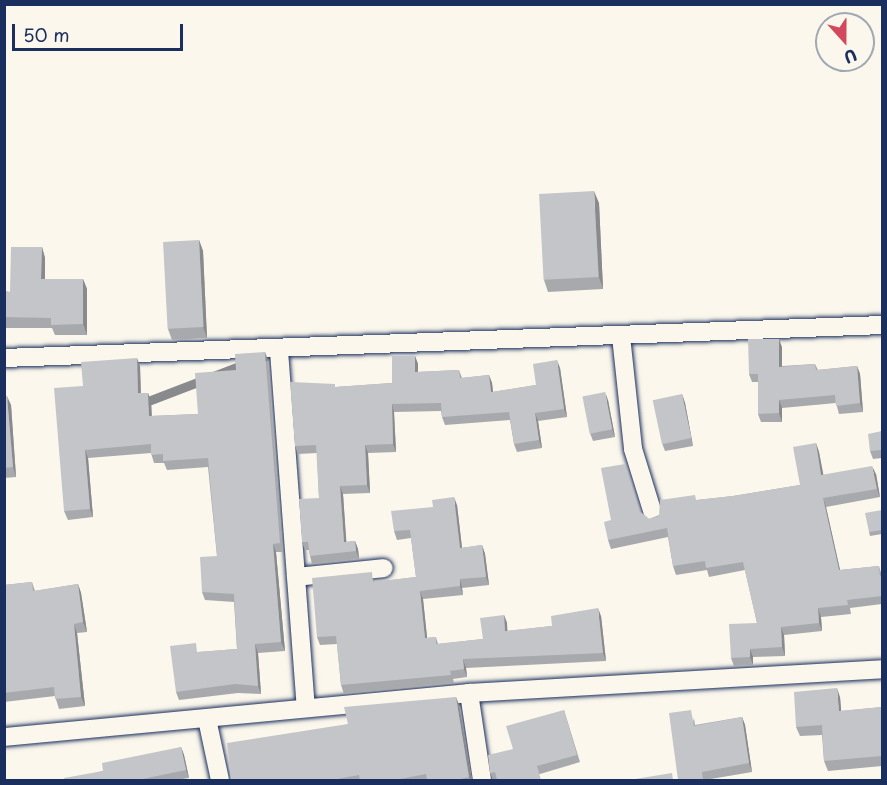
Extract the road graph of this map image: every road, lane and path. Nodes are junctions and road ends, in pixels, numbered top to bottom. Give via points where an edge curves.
1 (882, 325) edge
2 (621, 336) junction
3 (279, 351) junction
4 (4, 358) edge
5 (654, 517) edge
6 (384, 568) dead end
7 (296, 577) junction
8 (882, 669) edge
9 (469, 693) junction
10 (306, 708) junction
11 (207, 719) junction
12 (4, 737) edge
13 (220, 780) edge
14 (482, 780) edge

1 - 2 street
2 - 3 street
2 - 5 street via 633,449
3 - 4 street
3 - 7 street
6 - 7 street
7 - 10 street
8 - 9 street
9 - 10 street
9 - 14 street
10 - 11 street
11 - 12 street
11 - 13 street

